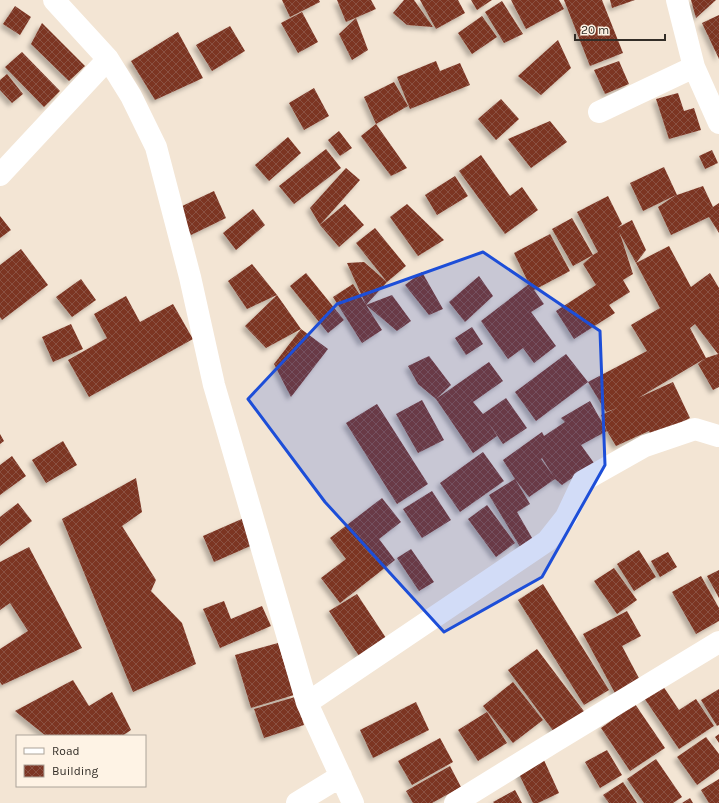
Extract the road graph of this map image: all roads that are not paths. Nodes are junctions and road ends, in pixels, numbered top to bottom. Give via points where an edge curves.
1 (54, 0) edge
2 (677, 0) edge
3 (108, 59) junction
4 (694, 67) junction
5 (599, 112) dead end
6 (719, 123) edge
7 (0, 175) edge
8 (719, 438) edge
9 (719, 642) edge
10 (307, 703) junction
11 (341, 776) junction
12 (297, 803) edge
13 (353, 803) edge
14 (455, 803) edge

1 - 3 street
2 - 4 street
3 - 7 street
3 - 10 street via 131,96 156,147 190,277 214,385
4 - 5 street
4 - 6 street
8 - 10 street via 695,429 645,446 583,480 566,517 547,541
9 - 14 street
10 - 11 street
11 - 12 street
11 - 13 street

